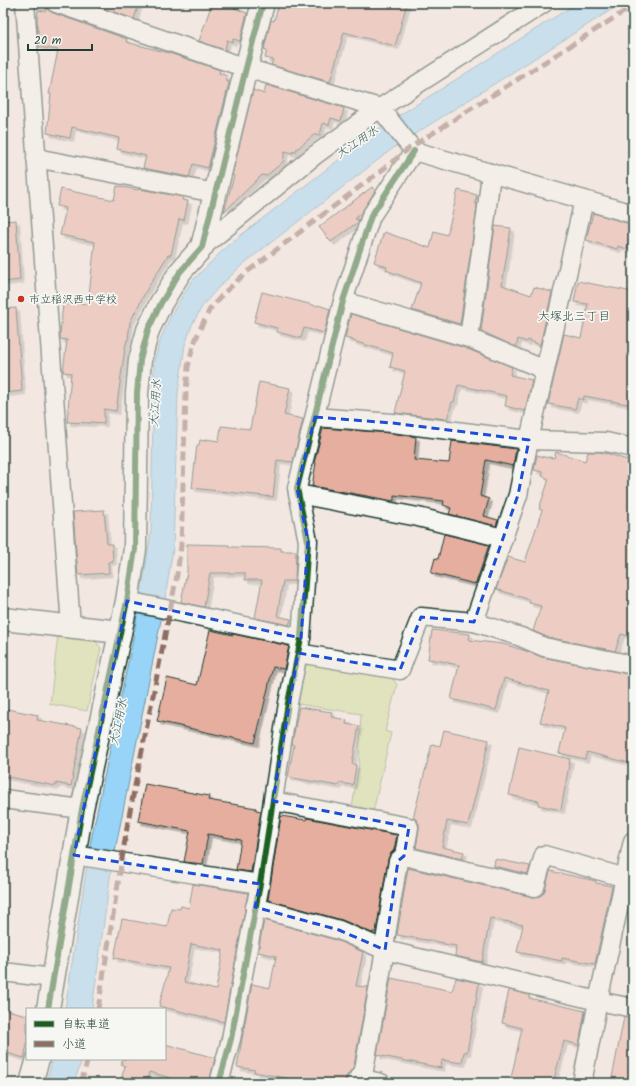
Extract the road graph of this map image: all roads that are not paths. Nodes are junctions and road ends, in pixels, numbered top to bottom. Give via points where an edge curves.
1 (25, 3) edge
2 (56, 3) edge
3 (263, 3) edge
4 (541, 4) edge
5 (98, 10) edge
6 (246, 68) junction
7 (384, 113) junction
8 (412, 148) junction
9 (36, 158) junction
10 (491, 173) junction
11 (215, 193) junction
12 (584, 200) junction
13 (633, 214) edge
14 (202, 247) junction
15 (343, 300) junction
16 (469, 338) junction
17 (545, 370) junction
18 (315, 417) junction
19 (529, 440) junction
20 (633, 448) edge
21 (298, 494) junction
22 (503, 538) junction
23 (132, 602) junction
24 (3, 619) edge
25 (474, 622) junction
26 (71, 626) junction
27 (120, 632) junction
28 (300, 645) junction
29 (633, 665) edge
30 (3, 799) edge
31 (273, 801) junction
32 (82, 809) junction
33 (633, 841) edge
34 (79, 856) junction
35 (404, 856) junction
36 (629, 878) edge
37 (260, 884) junction
38 (256, 907) junction
39 (385, 950) junction
40 (3, 972) edge
41 (53, 978) junction
42 (598, 1001) junction
43 (48, 1008) edge
44 (633, 1008) edge
45 (38, 1060) edge
46 (357, 1080) edge
47 (31, 1083) edge
48 (219, 1083) edge
49 (381, 1083) edge
50 (582, 1083) edge

1 - 9 street
2 - 5 street
3 - 6 street
4 - 7 street
5 - 6 street
6 - 7 street
6 - 11 street
7 - 8 street
7 - 14 street via 315,154
8 - 10 street
8 - 15 street via 372,216
9 - 11 street
9 - 26 street
10 - 12 street
10 - 16 street
11 - 14 street
12 - 13 street
12 - 17 street
14 - 23 street via 180,272 162,303 148,330 140,360
15 - 16 street
15 - 18 street
16 - 17 street
17 - 19 street
18 - 19 street via 392,423
18 - 21 street via 297,488
19 - 20 street via 606,442
19 - 22 street via 518,495
21 - 22 street via 418,517
21 - 28 street via 308,541
22 - 25 street
23 - 27 street
23 - 28 street via 168,609
24 - 26 street
25 - 28 street via 421,617 400,670
25 - 29 street via 544,647
26 - 27 street
27 - 32 street
28 - 31 street
30 - 32 street
31 - 35 street via 409,827
31 - 37 street
32 - 34 street
33 - 36 street
34 - 37 street
34 - 41 street
35 - 36 street via 535,887 544,855
35 - 39 street via 398,861
36 - 42 street
37 - 38 street
38 - 39 street via 339,930
38 - 48 street via 231,1039
39 - 42 street
39 - 46 street via 364,1070
40 - 41 street
41 - 43 street
42 - 44 street
42 - 50 street
45 - 47 street
46 - 49 street

